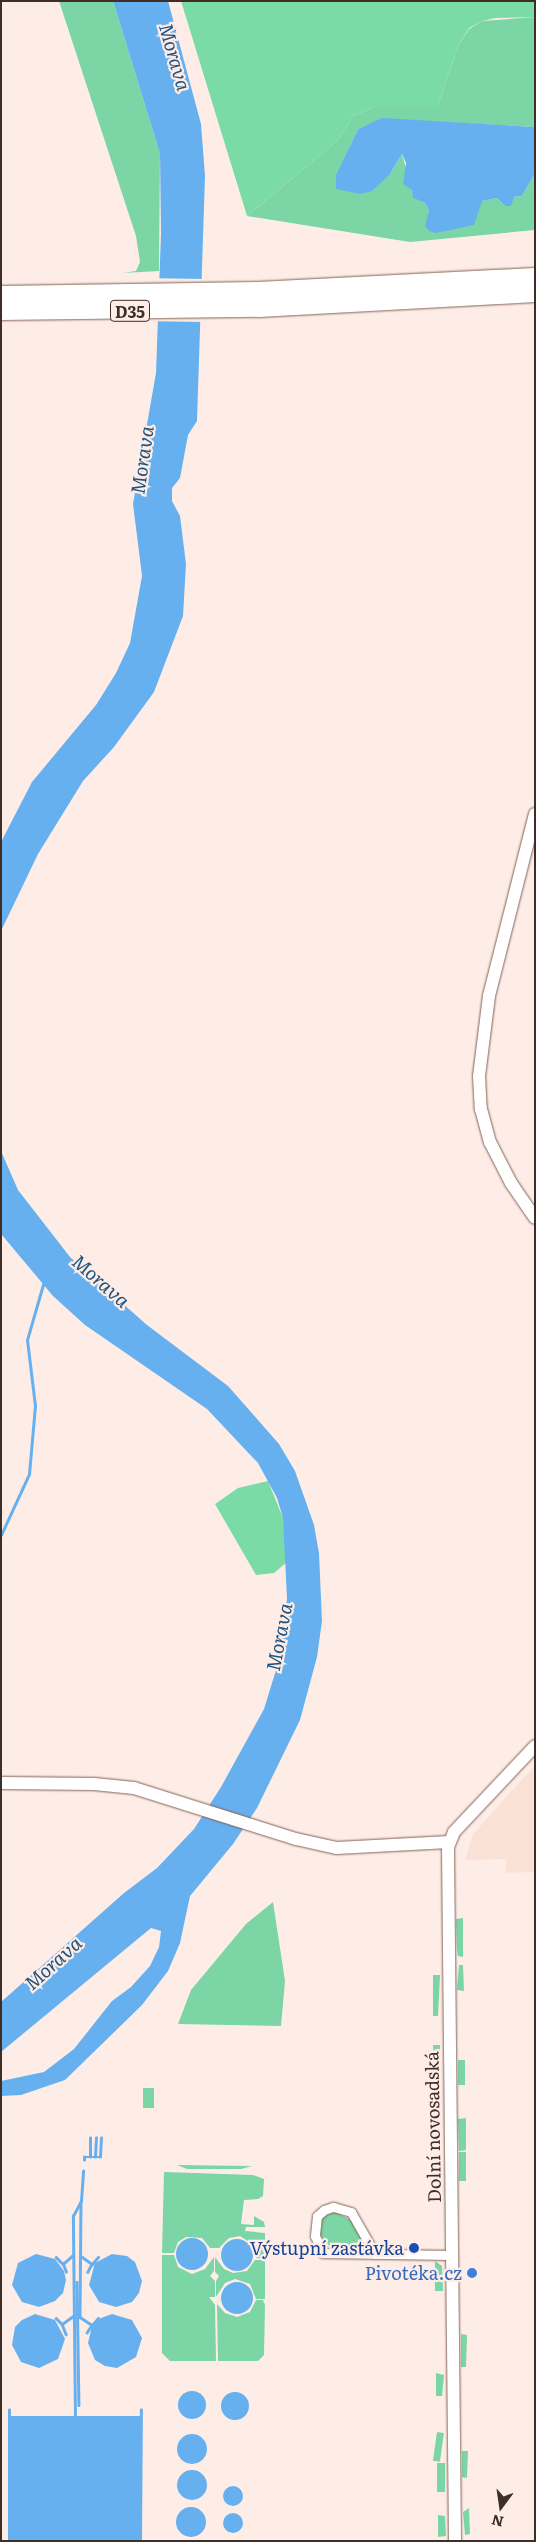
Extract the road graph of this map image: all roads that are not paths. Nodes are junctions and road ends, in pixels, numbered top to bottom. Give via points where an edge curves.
1 (535, 277) edge
2 (535, 293) edge
3 (1, 295) edge
4 (259, 299) junction
5 (1, 312) edge
6 (535, 814) edge
7 (535, 1218) edge
8 (535, 1746) edge
9 (1, 1783) edge
10 (449, 1842) junction
11 (375, 2254) junction
12 (451, 2254) junction
13 (455, 2541) edge

1 - 4 highway, D35
2 - 4 highway, D35
3 - 4 highway, D35
4 - 5 highway, D35
6 - 7 main road via 489,996 480,1044 478,1081 490,1142 511,1183
8 - 10 main road via 458,1828
9 - 10 main road via 114,1785 163,1795 277,1834 337,1848
10 - 12 main road, Dolní novosadská
11 - 11 street via 351,2212 333,2207 318,2216 315,2236 323,2253
11 - 12 street
12 - 13 main road, Dolní novosadská

